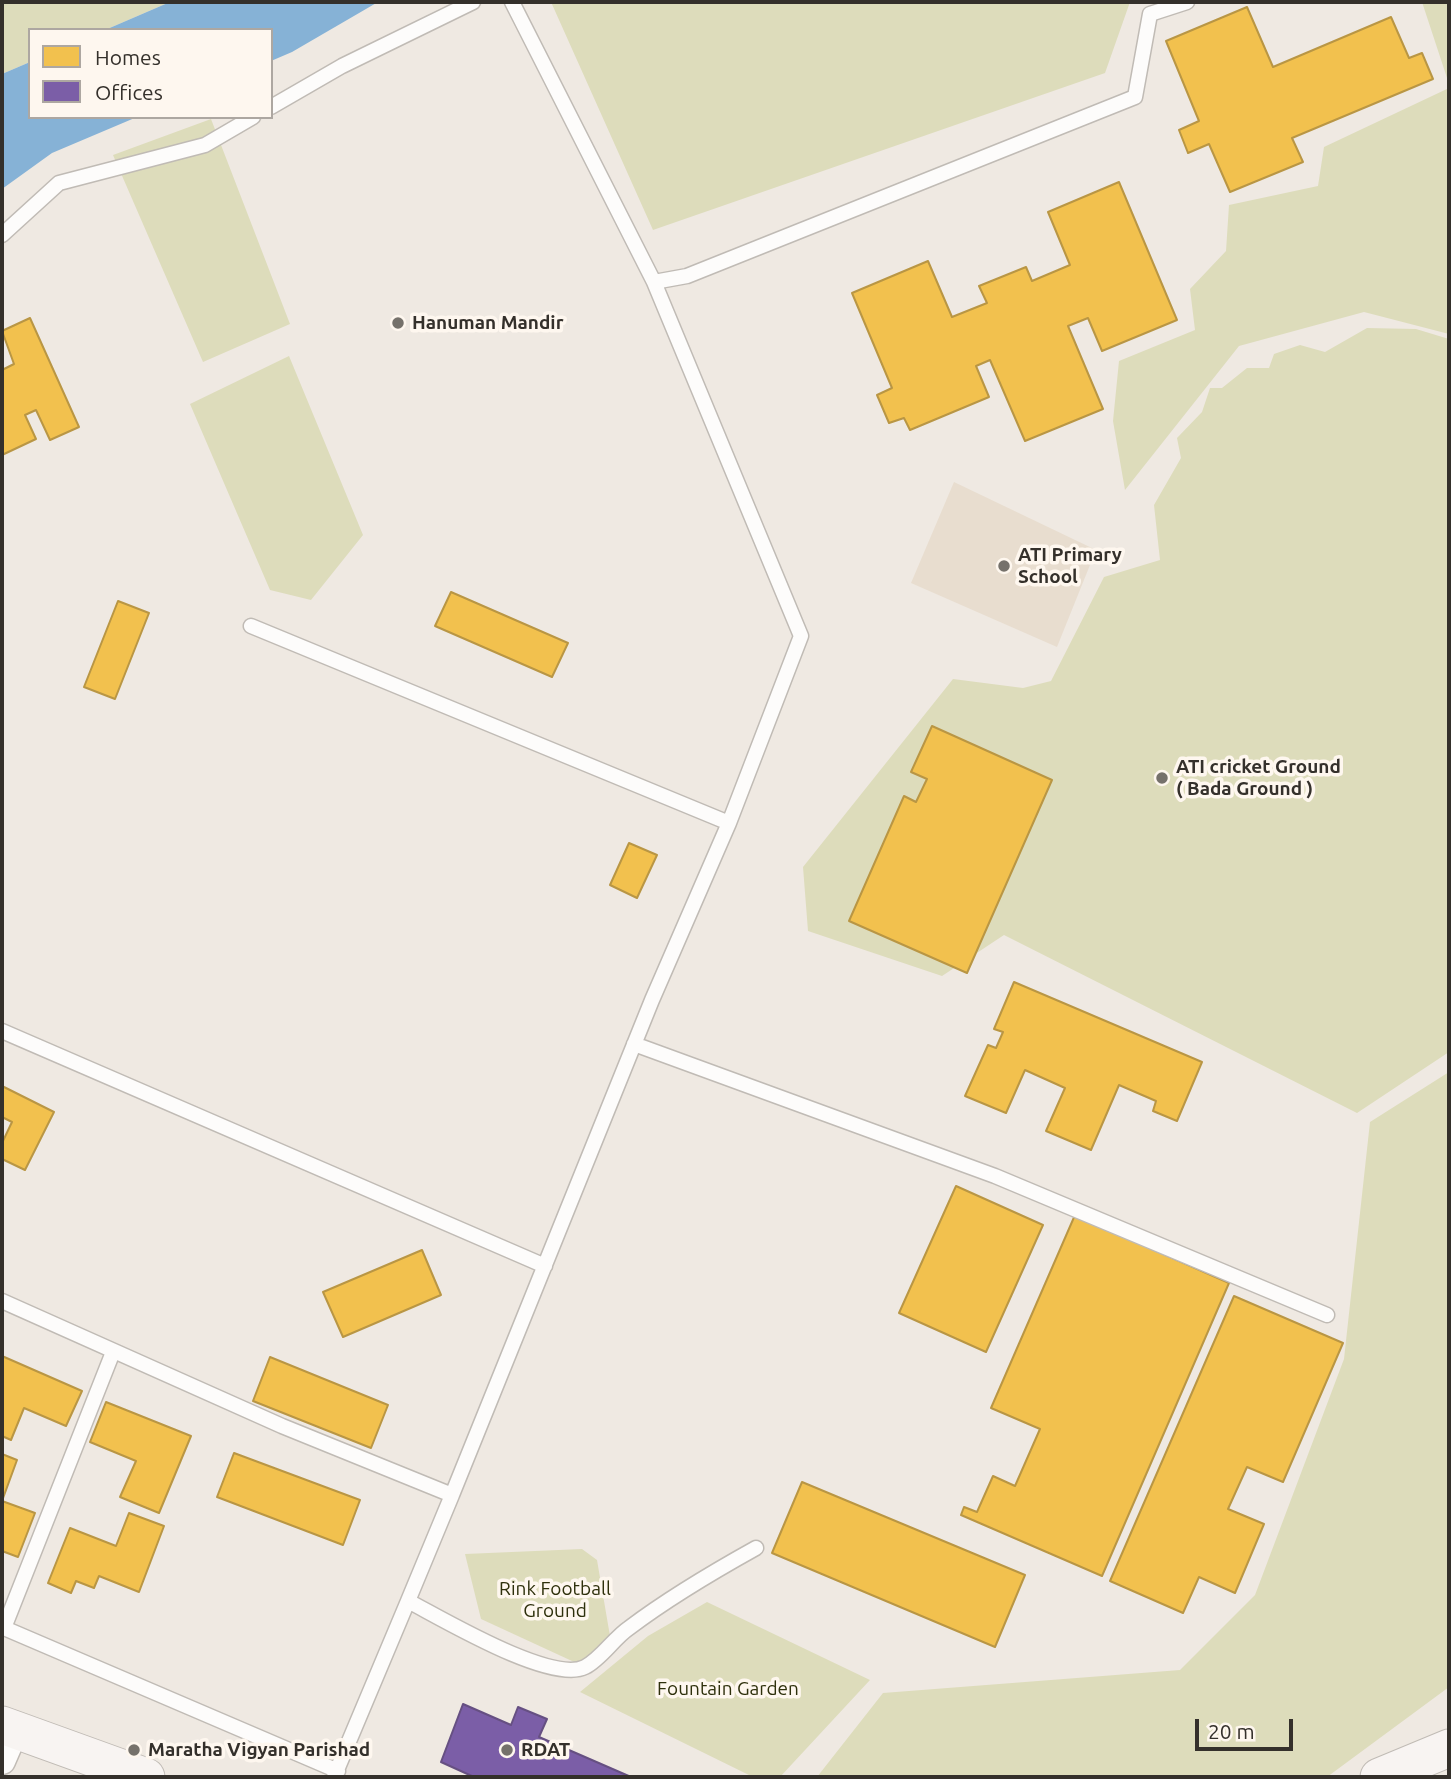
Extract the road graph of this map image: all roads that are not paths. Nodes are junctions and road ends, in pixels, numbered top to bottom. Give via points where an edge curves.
1 (473, 2) edge
2 (512, 2) edge
3 (1187, 2) edge
4 (273, 106) edge
5 (250, 119) edge
6 (2, 235) edge
7 (654, 282) junction
8 (251, 626) dead end
9 (729, 823) junction
10 (2, 1031) edge
11 (635, 1044) junction
12 (545, 1266) junction
13 (2, 1301) edge
14 (1327, 1315) dead end
15 (113, 1352) junction
16 (452, 1495) junction
17 (756, 1548) dead end
18 (408, 1601) junction
19 (3, 1628) edge
20 (6, 1739) edge
21 (1449, 1748) edge
22 (336, 1774) edge
23 (146, 1777) edge
24 (1379, 1777) edge

1 - 4 lane via 342,66
2 - 7 lane
3 - 7 lane via 1150,14 1135,97 687,276
5 - 6 lane via 205,145 59,183
7 - 9 lane via 801,636
8 - 9 lane
9 - 11 lane
10 - 12 lane
11 - 12 lane
11 - 14 lane via 995,1176
12 - 16 lane
13 - 15 lane
15 - 16 lane
15 - 19 lane
16 - 18 lane
17 - 18 lane via 681,1588 585,1667 566,1669 523,1660
18 - 22 lane
19 - 22 lane
20 - 23 main road
21 - 24 main road

